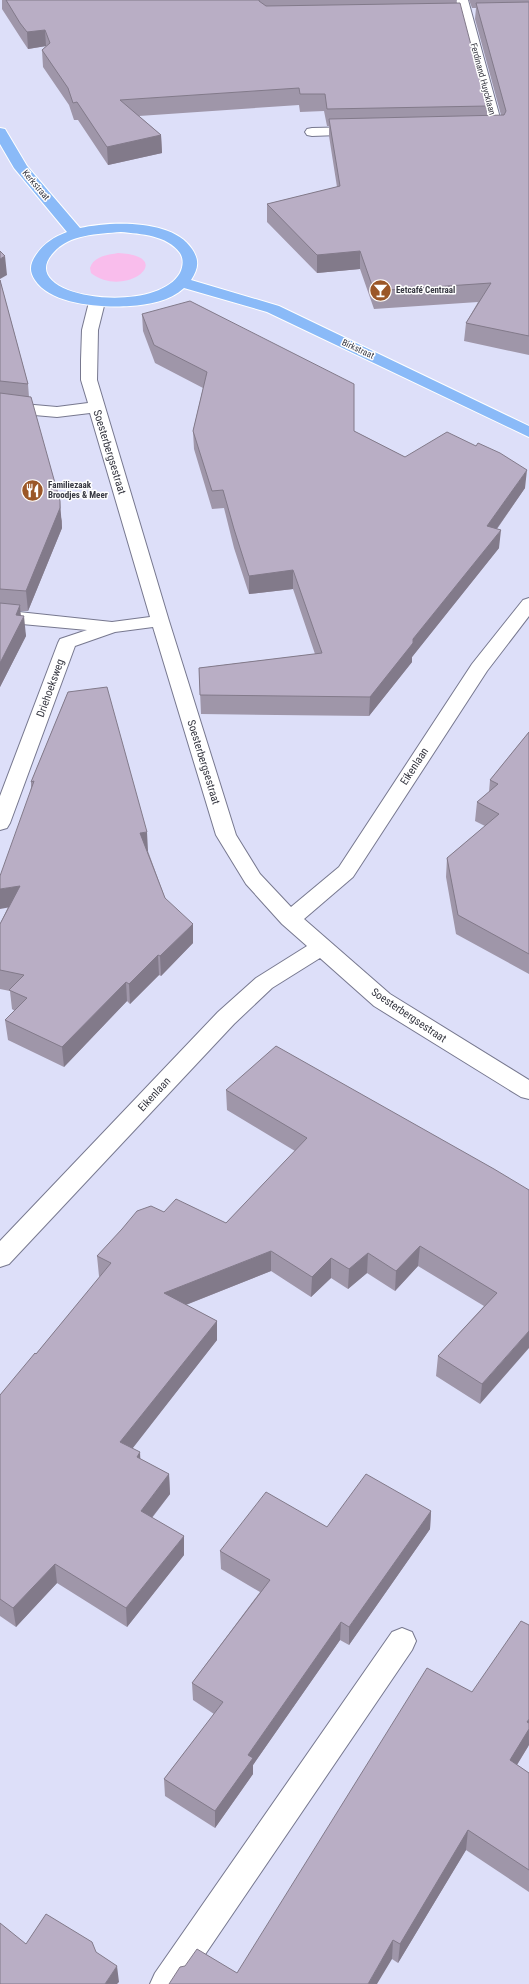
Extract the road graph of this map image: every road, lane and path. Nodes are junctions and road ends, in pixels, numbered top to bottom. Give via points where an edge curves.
1 (462, 0) edge
2 (450, 14) edge
3 (466, 14) junction
4 (481, 14) edge
5 (465, 130) edge
6 (373, 131) edge
7 (0, 132) edge
8 (312, 132) dead end
9 (77, 234) junction
10 (181, 282) junction
11 (97, 302) junction
12 (97, 407) junction
13 (0, 408) edge
14 (529, 432) edge
15 (529, 604) edge
16 (0, 616) edge
17 (160, 620) junction
18 (112, 627) junction
19 (0, 823) edge
20 (290, 919) junction
21 (322, 947) junction
22 (529, 1091) edge
23 (3, 1248) edge
24 (402, 1641) dead end
25 (166, 1984) edge

1 - 3 street, Ferdinand Huycklaan
2 - 3 street
3 - 4 street
3 - 5 street, Ferdinand Huycklaan via 496,129
6 - 8 street
7 - 9 main road, Kerkstraat via 21,168
9 - 10 main road via 98,229 122,228 163,235 179,243 189,253 192,264 188,276
9 - 11 main road via 58,242 44,252 38,264 40,277 51,288 68,296
10 - 11 main road via 160,295 115,303
10 - 14 main road, Birkstraat via 273,309
11 - 12 street, Soesterbergsestraat via 88,356 89,380
12 - 13 street via 57,412
12 - 17 street, Soesterbergsestraat
15 - 20 street, Eikenlaan via 479,668 346,872
16 - 18 street
17 - 18 street, Driehoeksweg
17 - 20 street, Soesterbergsestraat via 226,835 253,879
18 - 19 street, Driehoeksweg via 67,643
20 - 21 street, Soesterbergsestraat
21 - 22 street, Soesterbergsestraat via 382,1000
21 - 23 street, Eikenlaan via 264,983 226,1018
24 - 25 street

